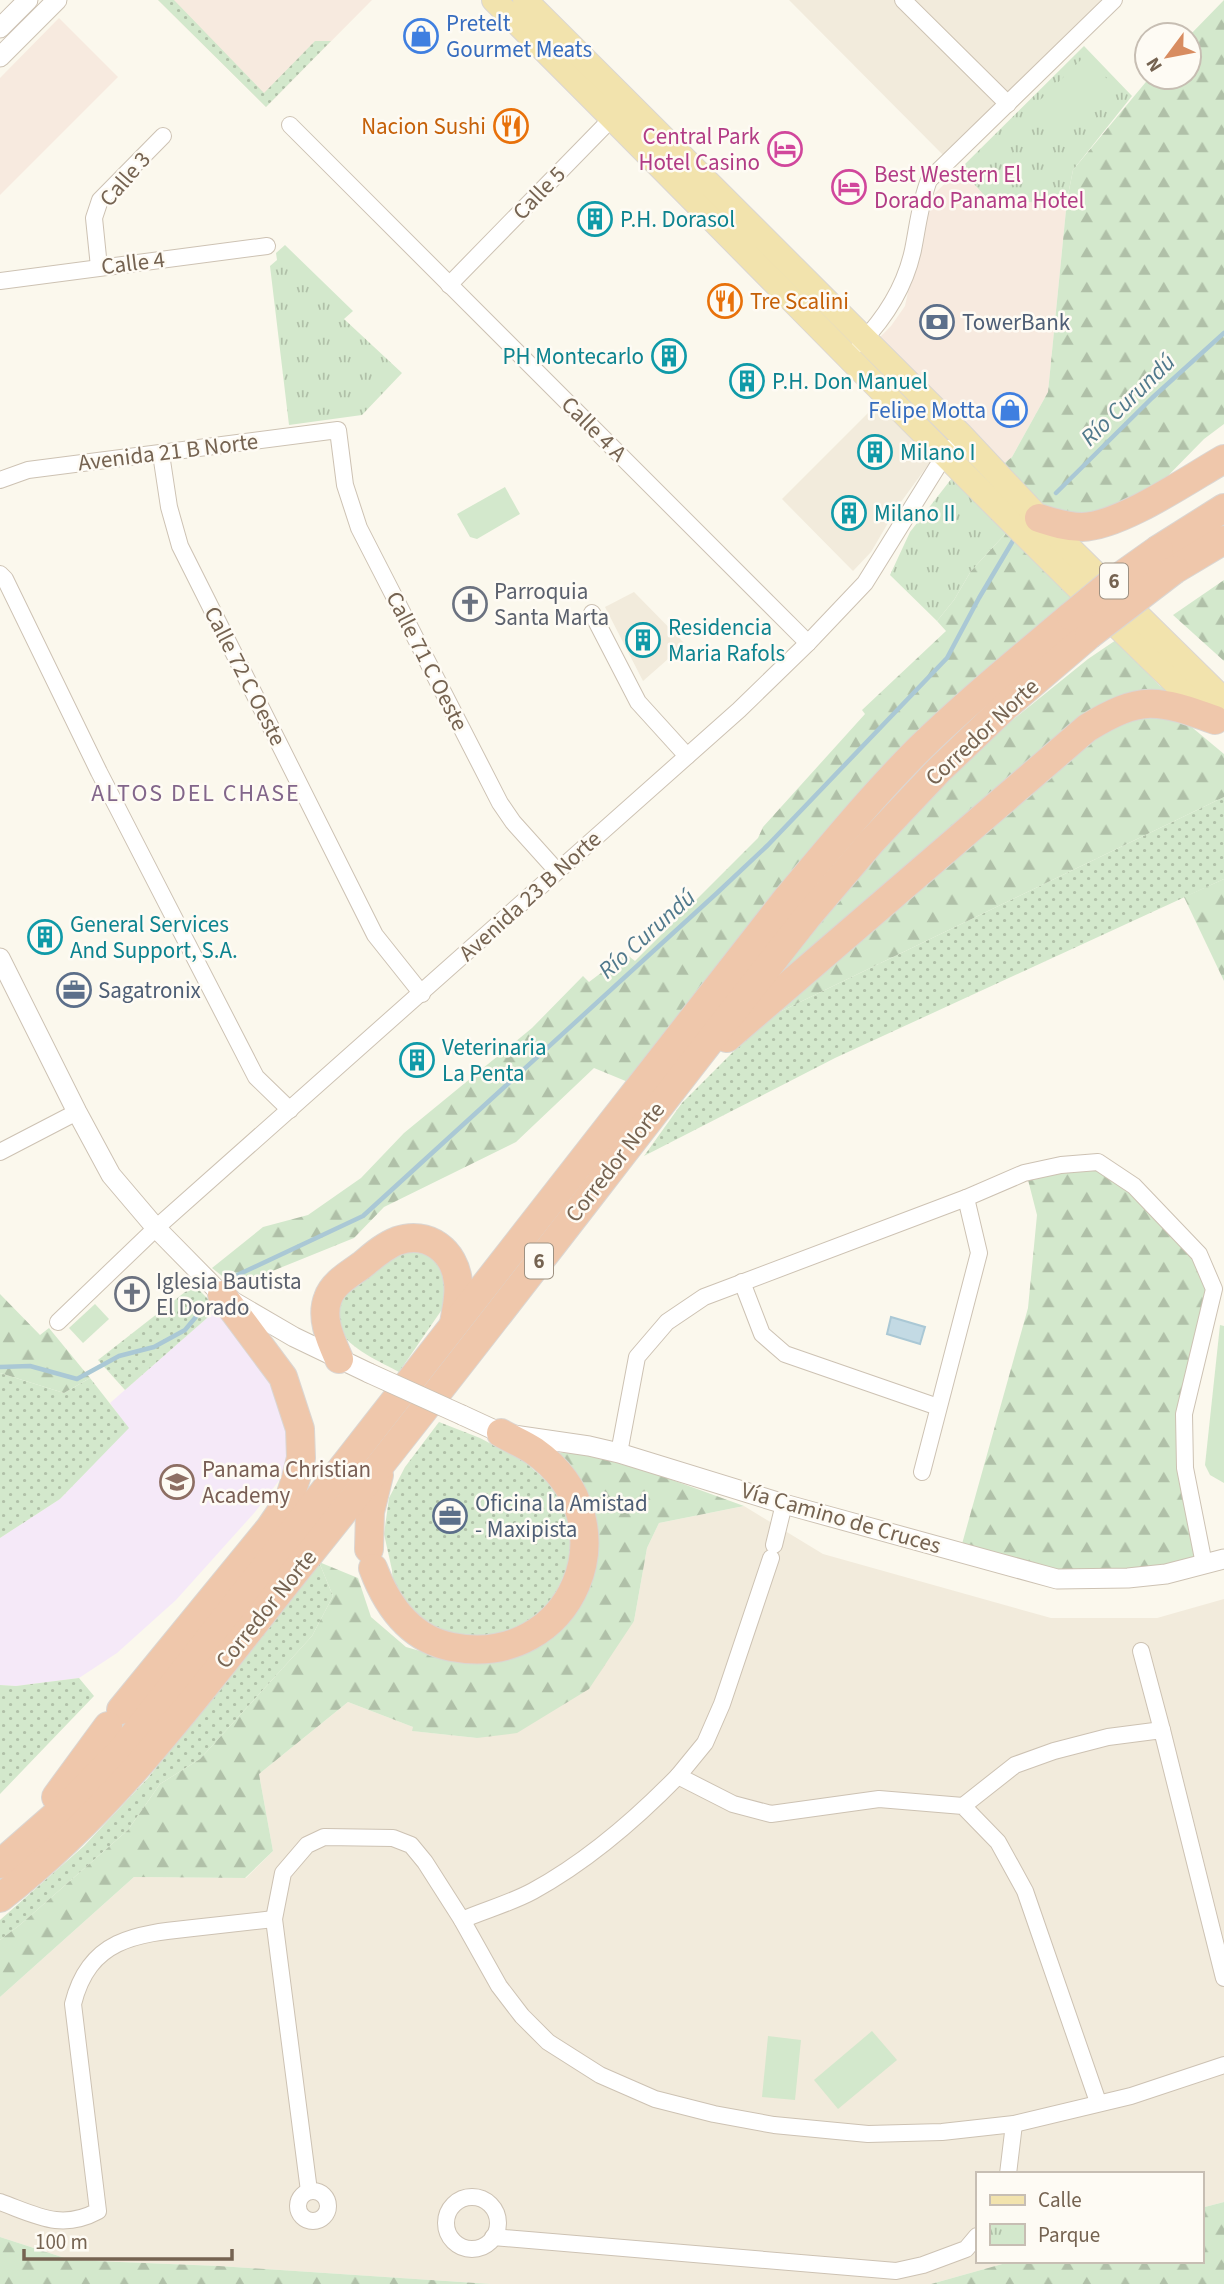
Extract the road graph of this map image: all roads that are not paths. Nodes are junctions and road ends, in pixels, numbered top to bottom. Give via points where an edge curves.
1 (29, 0) edge
2 (57, 0) edge
3 (494, 0) edge
4 (525, 0) edge
5 (903, 0) edge
6 (1114, 0) edge
7 (0, 28) edge
8 (0, 57) edge
9 (1008, 104) junction
10 (621, 109) junction
11 (290, 125) dead end
12 (163, 136) dead end
13 (267, 246) dead end
14 (99, 267) junction
15 (0, 281) edge
16 (449, 285) junction
17 (857, 348) junction
18 (338, 430) joint
19 (952, 444) junction
20 (161, 454) junction
21 (1224, 459) edge
22 (0, 480) edge
23 (1224, 508) edge
24 (1040, 519) junction
25 (1224, 540) edge
26 (1167, 559) junction
27 (1072, 565) junction
28 (0, 574) edge
29 (592, 613) dead end
30 (1080, 625) junction
31 (808, 643) junction
32 (1221, 716) edge
33 (687, 756) junction
34 (557, 872) junction
35 (0, 958) edge
36 (422, 994) junction
37 (677, 1081) junction
38 (290, 1110) junction
39 (77, 1112) junction
40 (0, 1152) edge
41 (967, 1198) junction
42 (156, 1228) junction
43 (742, 1282) junction
44 (222, 1295) junction
45 (58, 1322) dead end
46 (453, 1325) junction
47 (340, 1359) junction
48 (938, 1406) junction
49 (501, 1433) junction
50 (618, 1453) junction
51 (383, 1463) junction
52 (922, 1472) dead end
53 (784, 1504) junction
54 (1224, 1559) edge
55 (1204, 1564) junction
56 (1141, 1650) dead end
57 (1162, 1730) junction
58 (678, 1776) junction
59 (963, 1806) junction
60 (27, 1842) junction
61 (0, 1864) edge
62 (0, 1898) edge
63 (274, 1919) junction
64 (462, 1920) junction
65 (1224, 1978) edge
66 (1224, 2065) edge
67 (1098, 2102) junction
68 (1014, 2124) junction
69 (1008, 2172) edge
70 (309, 2191) dead end
71 (0, 2202) edge
72 (493, 2237) dead end
73 (976, 2237) edge

1 - 7 street
2 - 8 street
3 - 10 main road
4 - 10 main road
5 - 9 street
6 - 9 street
9 - 17 street via 929,180 901,287
10 - 16 street, Calle 5
10 - 17 main road
11 - 16 street, Calle 4 A
12 - 14 street, Calle 3 via 100,200 94,218
13 - 14 street, Calle 4
14 - 15 street, Calle 4
16 - 31 street, Calle 4 A
17 - 19 main road
18 - 20 street, Avenida 21 B Norte
18 - 34 street, Calle 71 C Oeste via 345,485 359,528 500,803
19 - 24 main road
19 - 27 main road
19 - 31 street, Avenida 23 B Norte via 865,583
20 - 22 street, Avenida 21 B Norte via 28,470
20 - 36 street, Calle 72 C Oeste via 180,546 375,935
21 - 24 highway via 1106,522 1085,527
23 - 26 highway, Corredor Norte / 6
24 - 27 main road
25 - 26 highway, Corredor Norte / 6
26 - 30 highway, Corredor Norte / 6, bridge via 1111,583
27 - 32 main road
28 - 38 street via 256,1077
29 - 33 street via 638,702
30 - 37 highway, Corredor Norte / 6 via 871,842
30 - 46 highway, Corredor Norte / 6 via 989,685 919,750 850,825 785,901
31 - 33 street, Avenida 23 B Norte
32 - 37 highway via 1146,702 1123,708 1087,728
33 - 34 street, Avenida 23 B Norte
34 - 36 street, Avenida 23 B Norte
35 - 39 street, Vía Camino de Cruces
36 - 38 street, Avenida 23 B Norte
37 - 51 highway, Corredor Norte / 6
38 - 42 street, Avenida 23 B Norte
39 - 40 street
39 - 42 street, Vía Camino de Cruces via 111,1175
41 - 43 street
41 - 48 street via 979,1253
41 - 55 street via 1024,1173 1098,1162 1134,1186 1199,1254 1214,1289 1184,1414 1185,1468
42 - 44 street, Vía Camino de Cruces
42 - 45 street, Avenida 23 B Norte
43 - 48 street via 762,1334 785,1354
43 - 50 street via 704,1297 667,1322 636,1357
44 - 47 street, Vía Camino de Cruces
44 - 60 highway via 283,1377 300,1429 301,1458 289,1500 115,1718
46 - 47 highway via 458,1282 450,1256 425,1239 398,1241 338,1283 327,1299 327,1323
46 - 60 highway, Corredor Norte / 6 via 131,1739
47 - 49 street, Vía Camino de Cruces, bridge
48 - 52 street
49 - 50 street, Vía Camino de Cruces
49 - 51 highway via 548,1463 576,1500 584,1525 585,1554 566,1604 532,1635 512,1645 489,1650 441,1644 422,1635 390,1605 371,1558 370,1512
50 - 53 street, Vía Camino de Cruces
51 - 62 highway, Corredor Norte / 6 via 123,1783
53 - 55 street, Vía Camino de Cruces via 1057,1579 1128,1578
53 - 58 street via 773,1552 722,1704 705,1743
54 - 55 street, Vía Camino de Cruces
56 - 57 street
57 - 59 street via 1108,1737 1015,1765
57 - 65 street
58 - 59 street via 733,1804 771,1814 879,1799
58 - 64 street via 641,1814 588,1856 531,1891
59 - 67 street via 998,1842 1025,1891
60 - 61 highway, Corredor Norte / 6
63 - 64 street via 283,1873 307,1845 324,1837 393,1838 411,1845
63 - 70 street
63 - 71 street via 143,1933 99,1956 79,1982 73,2004 98,2211 81,2220 52,2220
64 - 68 street via 499,1986 548,2042 600,2075 655,2099 774,2125 867,2134
66 - 67 street via 1131,2096
67 - 68 street
68 - 69 street
72 - 73 street via 896,2271 966,2249

